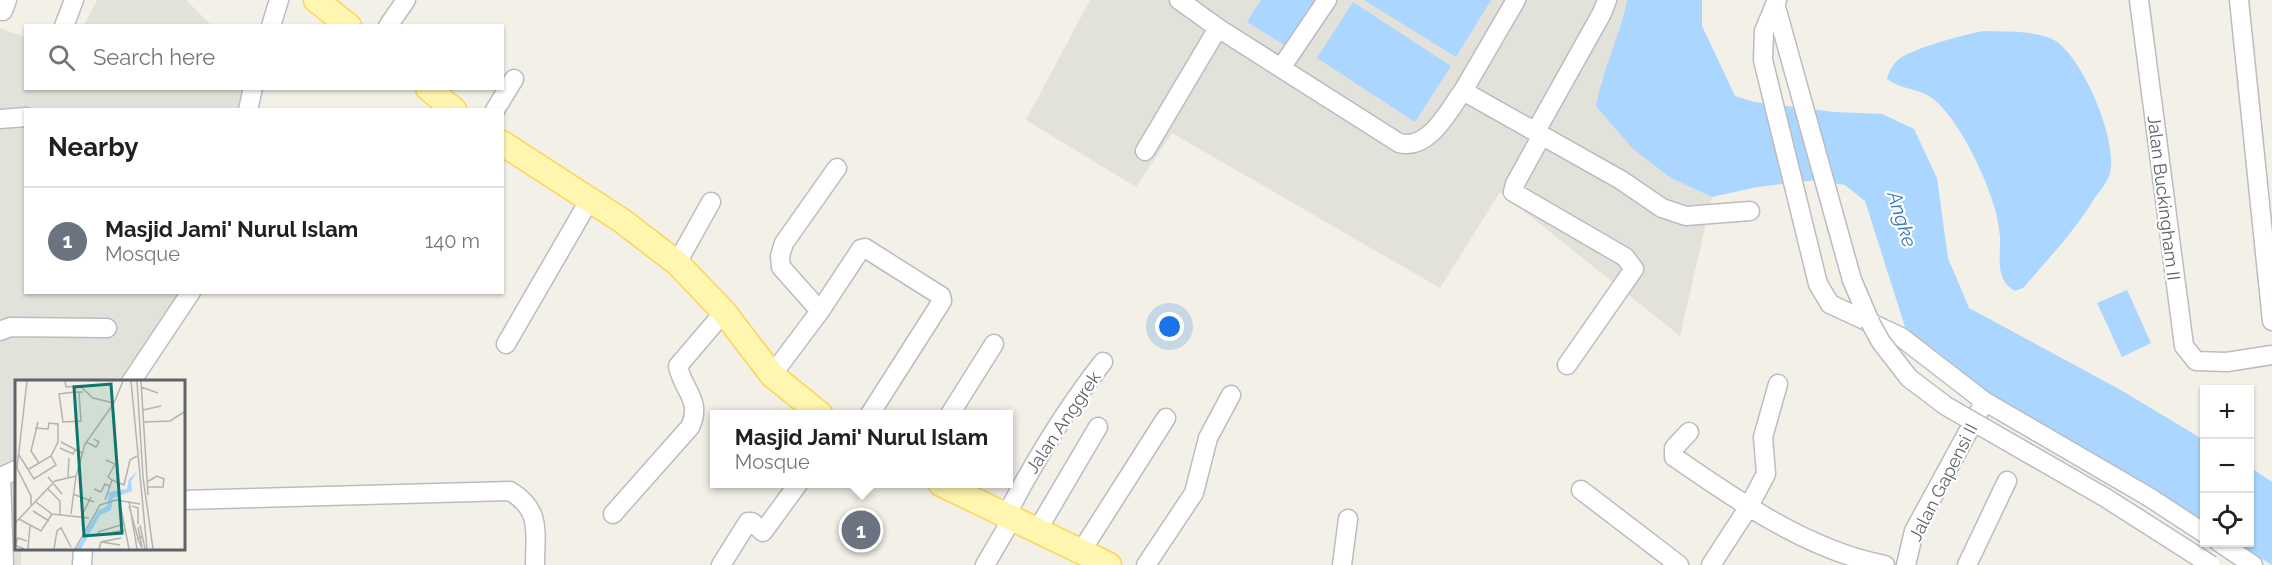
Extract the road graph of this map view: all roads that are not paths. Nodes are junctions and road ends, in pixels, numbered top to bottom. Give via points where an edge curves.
1 (74, 0) edge
2 (279, 0) edge
3 (316, 0) edge
4 (406, 0) edge
5 (1179, 0) edge
6 (1327, 0) edge
7 (1516, 0) edge
8 (1607, 0) edge
9 (2139, 0) edge
10 (2239, 0) edge
11 (1776, 4) edge
12 (65, 24) edge
13 (273, 24) edge
14 (346, 24) edge
15 (389, 24) edge
16 (1218, 28) junction
17 (1281, 68) junction
18 (514, 79) dead end
19 (253, 90) edge
20 (430, 90) edge
21 (1463, 91) junction
22 (249, 108) edge
23 (452, 108) edge
24 (496, 108) edge
25 (24, 117) edge
26 (0, 119) edge
27 (1539, 133) junction
28 (504, 144) edge
29 (1145, 151) dead end
30 (837, 168) dead end
31 (590, 199) junction
32 (711, 202) dead end
33 (1750, 211) dead end
34 (677, 263) junction
35 (190, 294) edge
36 (820, 311) junction
37 (724, 312) junction
38 (2272, 321) edge
39 (107, 328) dead end
40 (0, 331) edge
41 (506, 344) dead end
42 (994, 345) dead end
43 (2272, 355) edge
44 (1103, 362) dead end
45 (1567, 365) dead end
46 (772, 375) junction
47 (131, 380) edge
48 (1778, 384) dead end
49 (1231, 395) dead end
50 (1984, 401) junction
51 (815, 410) edge
52 (873, 410) edge
53 (953, 410) edge
54 (1166, 418) dead end
55 (1098, 427) dead end
56 (1689, 432) dead end
57 (6, 473) edge
58 (2007, 481) dead end
59 (794, 488) edge
60 (951, 488) edge
61 (1581, 490) dead end
62 (184, 500) edge
63 (1748, 508) junction
64 (614, 514) dead end
65 (1010, 516) junction
66 (1348, 519) dead end
67 (1038, 529) junction
68 (2200, 530) edge
69 (2224, 547) edge
70 (83, 550) edge
71 (1082, 550) junction
72 (1852, 561) edge
73 (4, 565) edge
74 (82, 565) edge
75 (535, 565) edge
76 (721, 565) edge
77 (985, 565) edge
78 (1109, 565) edge
79 (1146, 565) edge
80 (1342, 565) edge
81 (1679, 565) edge
82 (1711, 565) edge
83 (1885, 565) edge
84 (1906, 565) edge
85 (1967, 565) edge
86 (2211, 565) edge
87 (2253, 565) edge

1 - 12 street
2 - 13 street
3 - 14 main road
4 - 15 street
5 - 16 street
6 - 17 street
7 - 21 street
8 - 27 street
9 - 43 street, Jalan Buckingham II via 2184,346 2196,361 2227,362
10 - 38 street
11 - 50 street via 1764,31 1763,60 1818,284 1830,304 1901,337
11 - 86 street, bridge via 1784,45 1852,280 1881,342 1909,378 1966,419 2106,498
16 - 17 street
16 - 29 street
17 - 21 street via 1410,145 1433,130
18 - 24 street
19 - 22 street
20 - 23 main road
21 - 27 street
25 - 26 street
27 - 33 street via 1662,208 1693,216
27 - 45 street via 1514,192 1625,257 1634,269
28 - 31 main road
30 - 36 street via 784,243 780,256 788,277
31 - 34 main road
31 - 41 street
32 - 34 street
34 - 37 main road
35 - 47 street
36 - 46 street
36 - 52 street via 865,248 941,296 942,301
37 - 46 main road
37 - 64 street via 678,366 694,399 690,427
39 - 40 street via 10,327
42 - 53 street
44 - 65 street, Jalan Anggrek via 1036,458
46 - 51 main road
48 - 63 street via 1763,437 1766,474
49 - 79 street via 1208,438 1194,493
50 - 68 street
50 - 84 street, Jalan Gapensi II via 1914,531
54 - 71 street
55 - 67 street
56 - 63 street via 1674,448 1674,457
57 - 73 street
58 - 85 street
59 - 76 street via 763,532 748,522
60 - 65 main road
61 - 81 street
62 - 75 street via 510,491 526,500 535,517
63 - 72 street
63 - 82 street
65 - 67 main road
65 - 77 street, Jalan Anggrek
66 - 80 street
67 - 71 main road
69 - 87 street
70 - 74 street
71 - 78 main road
72 - 83 street

